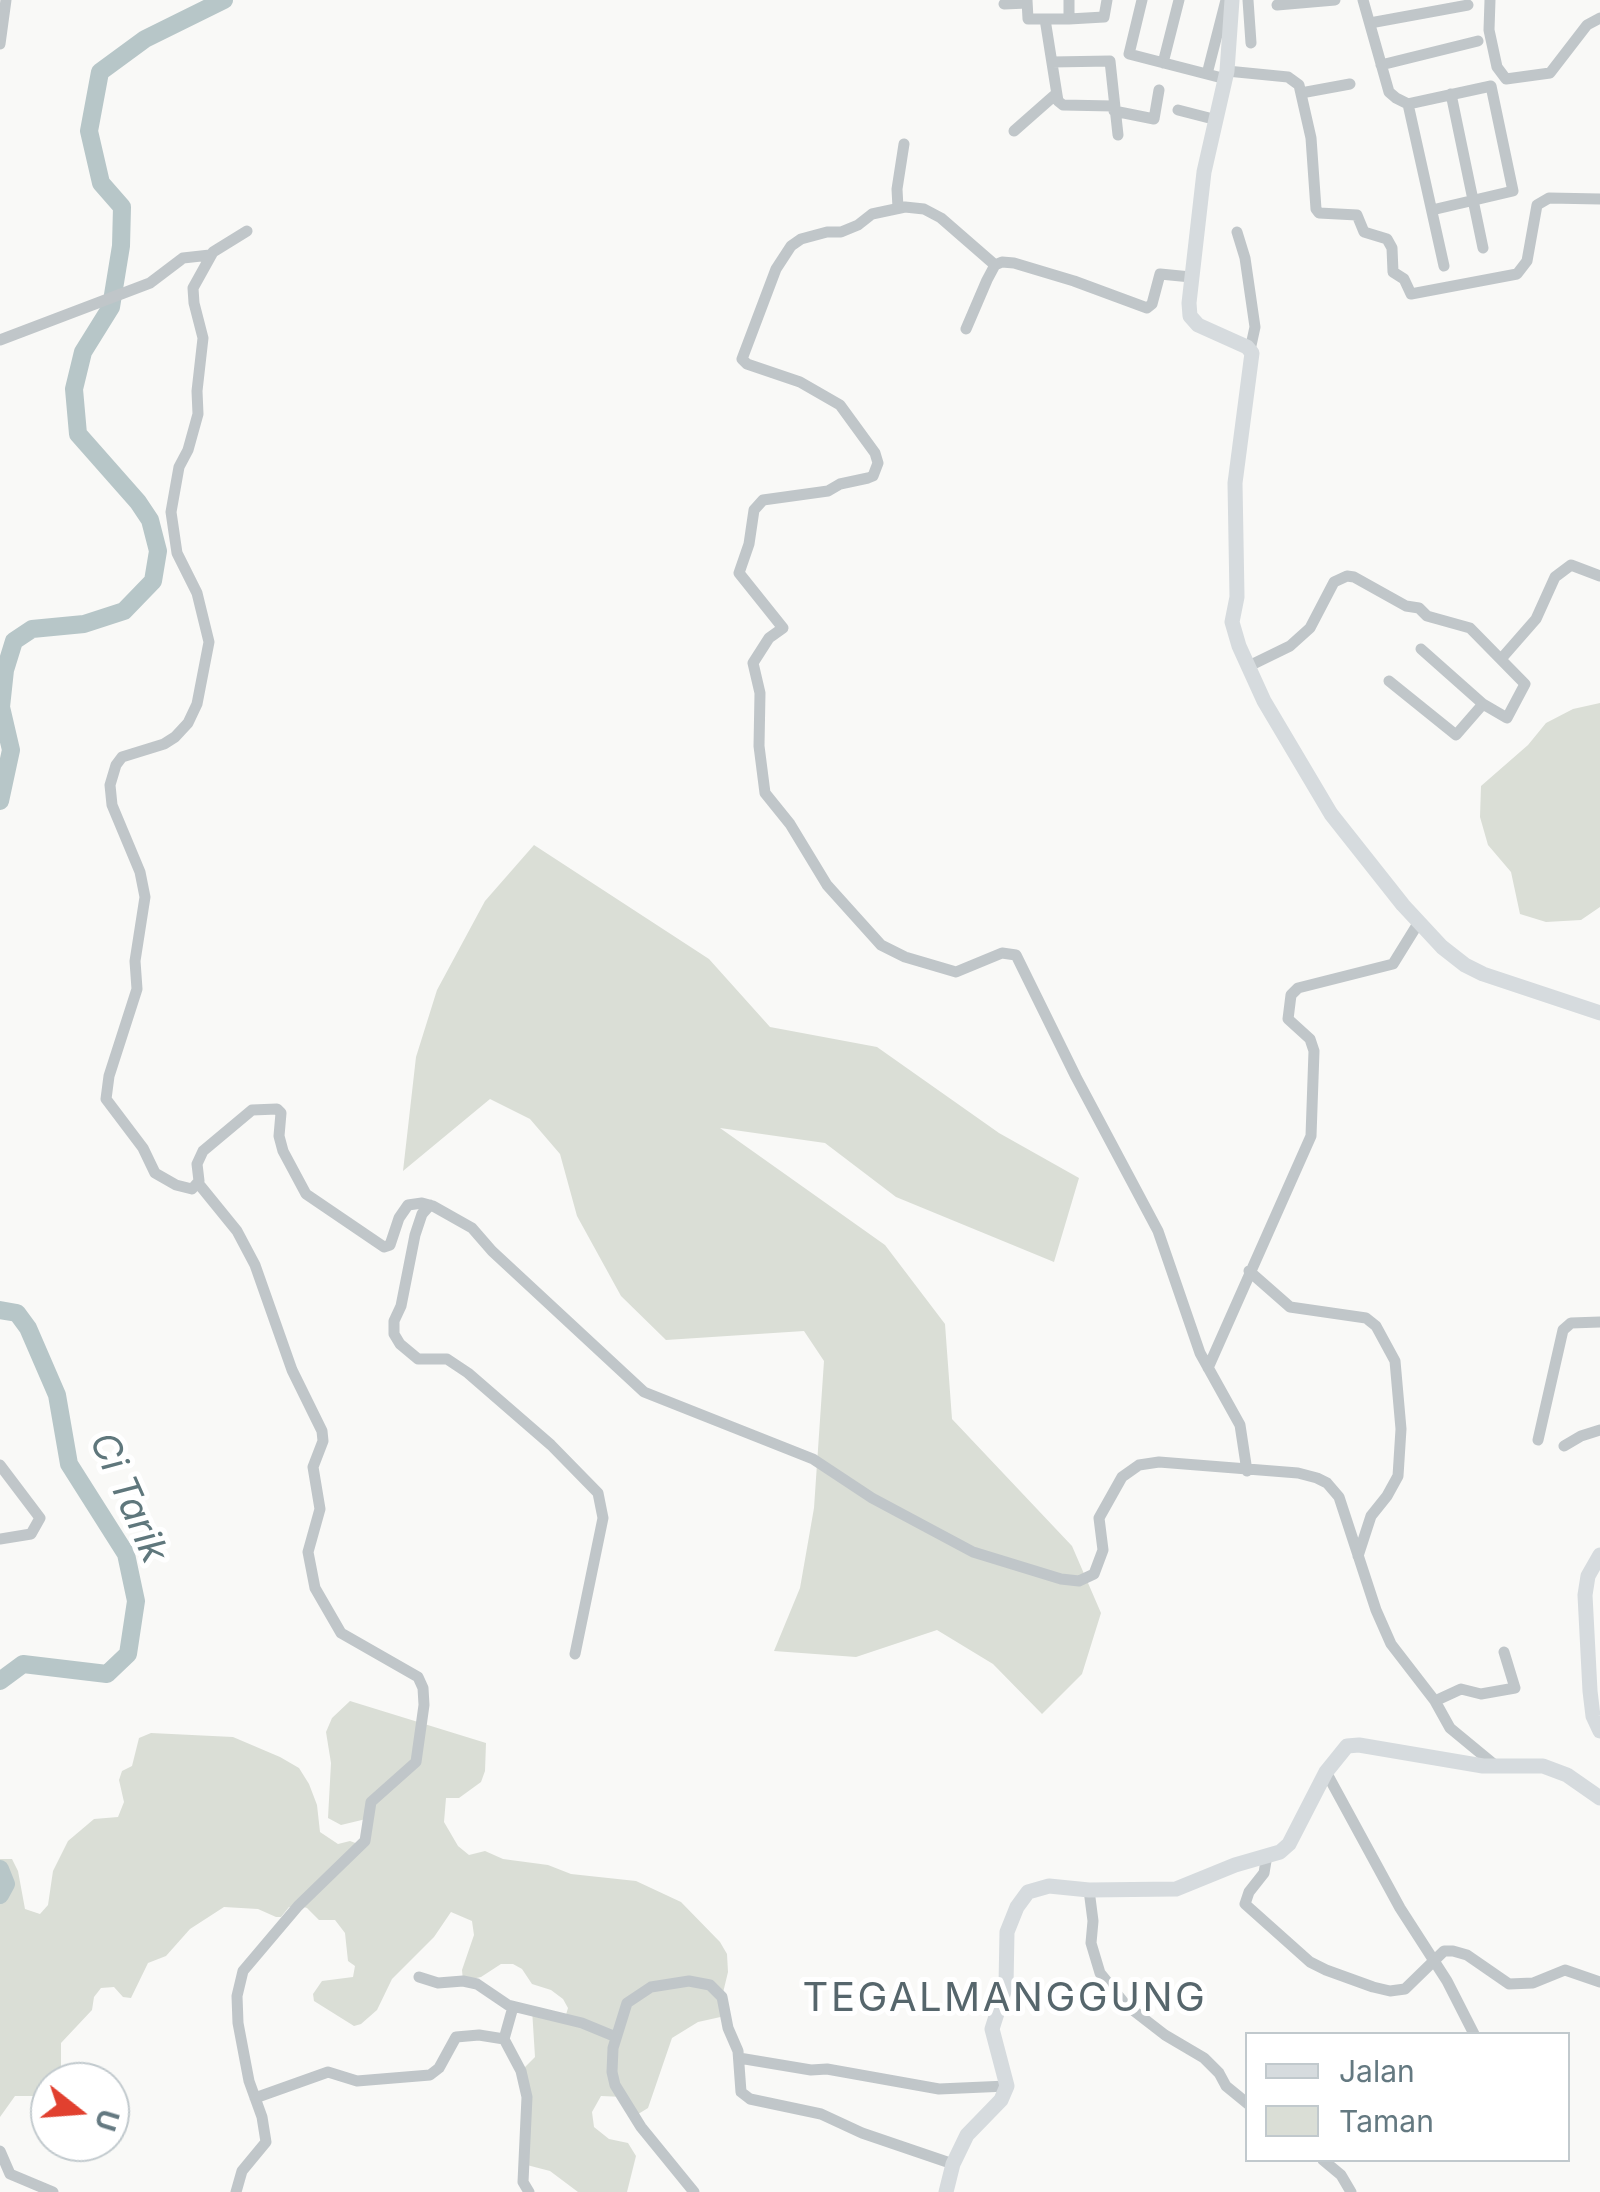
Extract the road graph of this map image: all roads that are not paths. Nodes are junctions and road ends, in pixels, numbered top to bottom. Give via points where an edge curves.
1 (6, 0) edge
2 (1069, 0) edge
3 (1107, 0) edge
4 (1142, 0) edge
5 (1179, 0) edge
6 (1229, 0) edge
7 (1248, 0) edge
8 (1335, 0) edge
9 (1363, 0) edge
10 (1490, 0) edge
11 (1028, 2) edge
12 (1004, 4) dead end
13 (1277, 5) dead end
14 (1468, 5) dead end
15 (1045, 18) junction
16 (1600, 18) edge
17 (1069, 19) junction
18 (1370, 23) junction
19 (1478, 41) dead end
20 (1252, 43) dead end
21 (0, 44) edge
22 (1052, 62) junction
23 (1162, 63) junction
24 (1381, 65) junction
25 (1207, 74) junction
26 (1226, 75) junction
27 (1350, 84) dead end
28 (1159, 90) dead end
29 (1301, 93) junction
30 (1056, 94) junction
31 (1451, 94) junction
32 (1408, 104) junction
33 (1114, 108) junction
34 (1178, 110) dead end
35 (1217, 120) junction
36 (1014, 130) dead end
37 (1118, 135) dead end
38 (904, 144) dead end
39 (1600, 199) edge
40 (1472, 200) junction
41 (898, 208) junction
42 (1432, 210) junction
43 (247, 231) dead end
44 (1237, 232) dead end
45 (1484, 248) dead end
46 (210, 255) junction
47 (995, 265) junction
48 (1444, 266) dead end
49 (1191, 277) junction
50 (966, 330) dead end
51 (0, 340) edge
52 (1250, 350) junction
53 (1600, 576) edge
54 (1421, 649) dead end
55 (1501, 659) junction
56 (1249, 666) junction
57 (1389, 681) dead end
58 (1483, 704) junction
59 (1418, 922) junction
60 (1600, 1013) edge
61 (198, 1183) junction
62 (430, 1206) junction
63 (1249, 1271) junction
64 (1600, 1322) edge
65 (1208, 1368) junction
66 (1600, 1430) edge
67 (1538, 1440) dead end
68 (1564, 1446) dead end
69 (0, 1465) edge
70 (1247, 1470) junction
71 (0, 1539) edge
72 (1600, 1555) edge
73 (1358, 1556) junction
74 (1504, 1652) dead end
75 (575, 1654) dead end
76 (1595, 1684) edge
77 (1435, 1701) junction
78 (1600, 1731) edge
79 (1496, 1766) junction
80 (1326, 1772) junction
81 (1600, 1798) edge
82 (1268, 1856) junction
83 (1088, 1890) junction
84 (1434, 1960) junction
85 (419, 1977) dead end
86 (1600, 1982) edge
87 (513, 2006) junction
88 (1473, 2032) edge
89 (616, 2037) junction
90 (504, 2039) junction
91 (739, 2058) junction
92 (1008, 2086) junction
93 (255, 2098) junction
94 (1245, 2102) edge
95 (0, 2151) edge
96 (1325, 2162) edge
97 (953, 2164) junction
98 (53, 2192) edge
99 (236, 2192) edge
100 (529, 2192) edge
101 (694, 2192) edge
102 (946, 2192) edge
103 (1351, 2192) edge

1 - 21 street
2 - 17 street
3 - 17 street via 1104,17
4 - 23 street via 1129,54
5 - 23 street
6 - 25 street
6 - 26 street
7 - 20 street
8 - 13 street
9 - 18 street
10 - 16 street via 1489,30 1506,79 1550,74 1587,24
11 - 12 street
11 - 15 street via 1028,19
14 - 18 street
15 - 17 street
15 - 22 street
18 - 24 street
19 - 24 street
22 - 30 street
22 - 33 street via 1110,61
23 - 25 street
24 - 32 street via 1389,92
25 - 26 street
26 - 29 street via 1292,78
26 - 35 street
27 - 29 street
28 - 33 street via 1154,119
29 - 39 street via 1316,209 1357,215 1364,232 1387,239 1393,272 1412,294 1517,274 1526,262 1538,205 1549,198
30 - 33 street via 1064,104
30 - 36 street
31 - 32 street
31 - 40 street
31 - 40 street via 1490,86 1513,190
32 - 42 street
33 - 37 street
34 - 35 street
35 - 49 street
38 - 41 street
40 - 42 street
40 - 45 street
41 - 47 street via 924,209 940,218
41 - 65 street via 791,246 742,355 747,364 840,404 876,458 873,476 763,500 754,510 738,573 783,628 753,662 765,793 827,885 882,945 956,972 1002,952 1016,955 1158,1231
42 - 48 street
43 - 46 street
44 - 52 street via 1255,327
46 - 51 street via 183,258 157,279
46 - 61 street via 194,288 203,338 198,414 171,512 176,553 197,593 210,642 188,723 164,744 122,757 110,785 145,898 137,988 106,1099 155,1173 186,1188
47 - 49 street via 1014,263 1147,308 1160,274
47 - 50 street
49 - 52 street via 1193,321
52 - 56 street via 1235,483 1238,597 1232,622
53 - 55 street via 1571,566 1555,577 1536,619
54 - 58 street
55 - 56 street via 1470,628 1426,616 1347,576 1330,589 1306,632
55 - 58 street via 1524,684 1507,718
56 - 59 street via 1331,814
57 - 58 street via 1456,735
59 - 60 street via 1465,965
59 - 63 street via 1393,964 1291,995 1288,1019 1314,1051 1312,1128
61 - 62 street via 203,1151 252,1110 270,1107 281,1111 283,1151 306,1194 382,1246 390,1245 405,1208
61 - 93 street via 255,1266 322,1431 313,1467 320,1509 308,1552 316,1588 342,1633 418,1677 424,1704 416,1762 371,1802 365,1841 243,1971 238,2023
62 - 70 street via 472,1228 644,1392 813,1459 872,1498 1010,1566 1061,1580 1094,1574 1103,1550 1099,1518 1122,1477 1139,1465
62 - 75 street via 415,1235 394,1334 418,1359 446,1360 468,1373 598,1493 603,1518
63 - 65 street
63 - 73 street via 1290,1308 1366,1318 1395,1361 1398,1476 1370,1516
64 - 67 street via 1571,1323 1563,1330
65 - 70 street via 1240,1425
66 - 68 street
69 - 71 street via 40,1518 32,1534
70 - 73 street via 1298,1473 1327,1483 1339,1497
72 - 76 street via 1584,1595
73 - 77 street via 1391,1644
74 - 77 street via 1514,1688 1481,1694 1461,1689
76 - 78 street
77 - 79 street via 1450,1728
79 - 80 street via 1359,1745 1347,1746
79 - 81 street via 1555,1769
80 - 82 street via 1289,1844
80 - 84 street
82 - 83 street via 1176,1888
82 - 84 street via 1245,1904 1310,1962 1390,1991 1405,1989
83 - 92 street via 1028,1892 1007,1932 1006,1985 992,2029
83 - 94 street via 1100,1973 1125,2004 1204,2058
84 - 86 street via 1454,1951 1520,1986 1565,1970
84 - 88 street
85 - 87 street via 477,1984
87 - 89 street
87 - 90 street
89 - 91 street via 638,1994 702,1982 722,1997
89 - 101 street via 615,2085
90 - 93 street via 456,2037 430,2076 357,2082 328,2072
90 - 100 street via 527,2097 523,2182
91 - 92 street via 939,2089
91 - 97 street via 741,2092 750,2099 821,2114
92 - 97 street via 967,2135
93 - 99 street via 266,2142 242,2171
95 - 98 street via 10,2174
96 - 103 street
97 - 102 street

